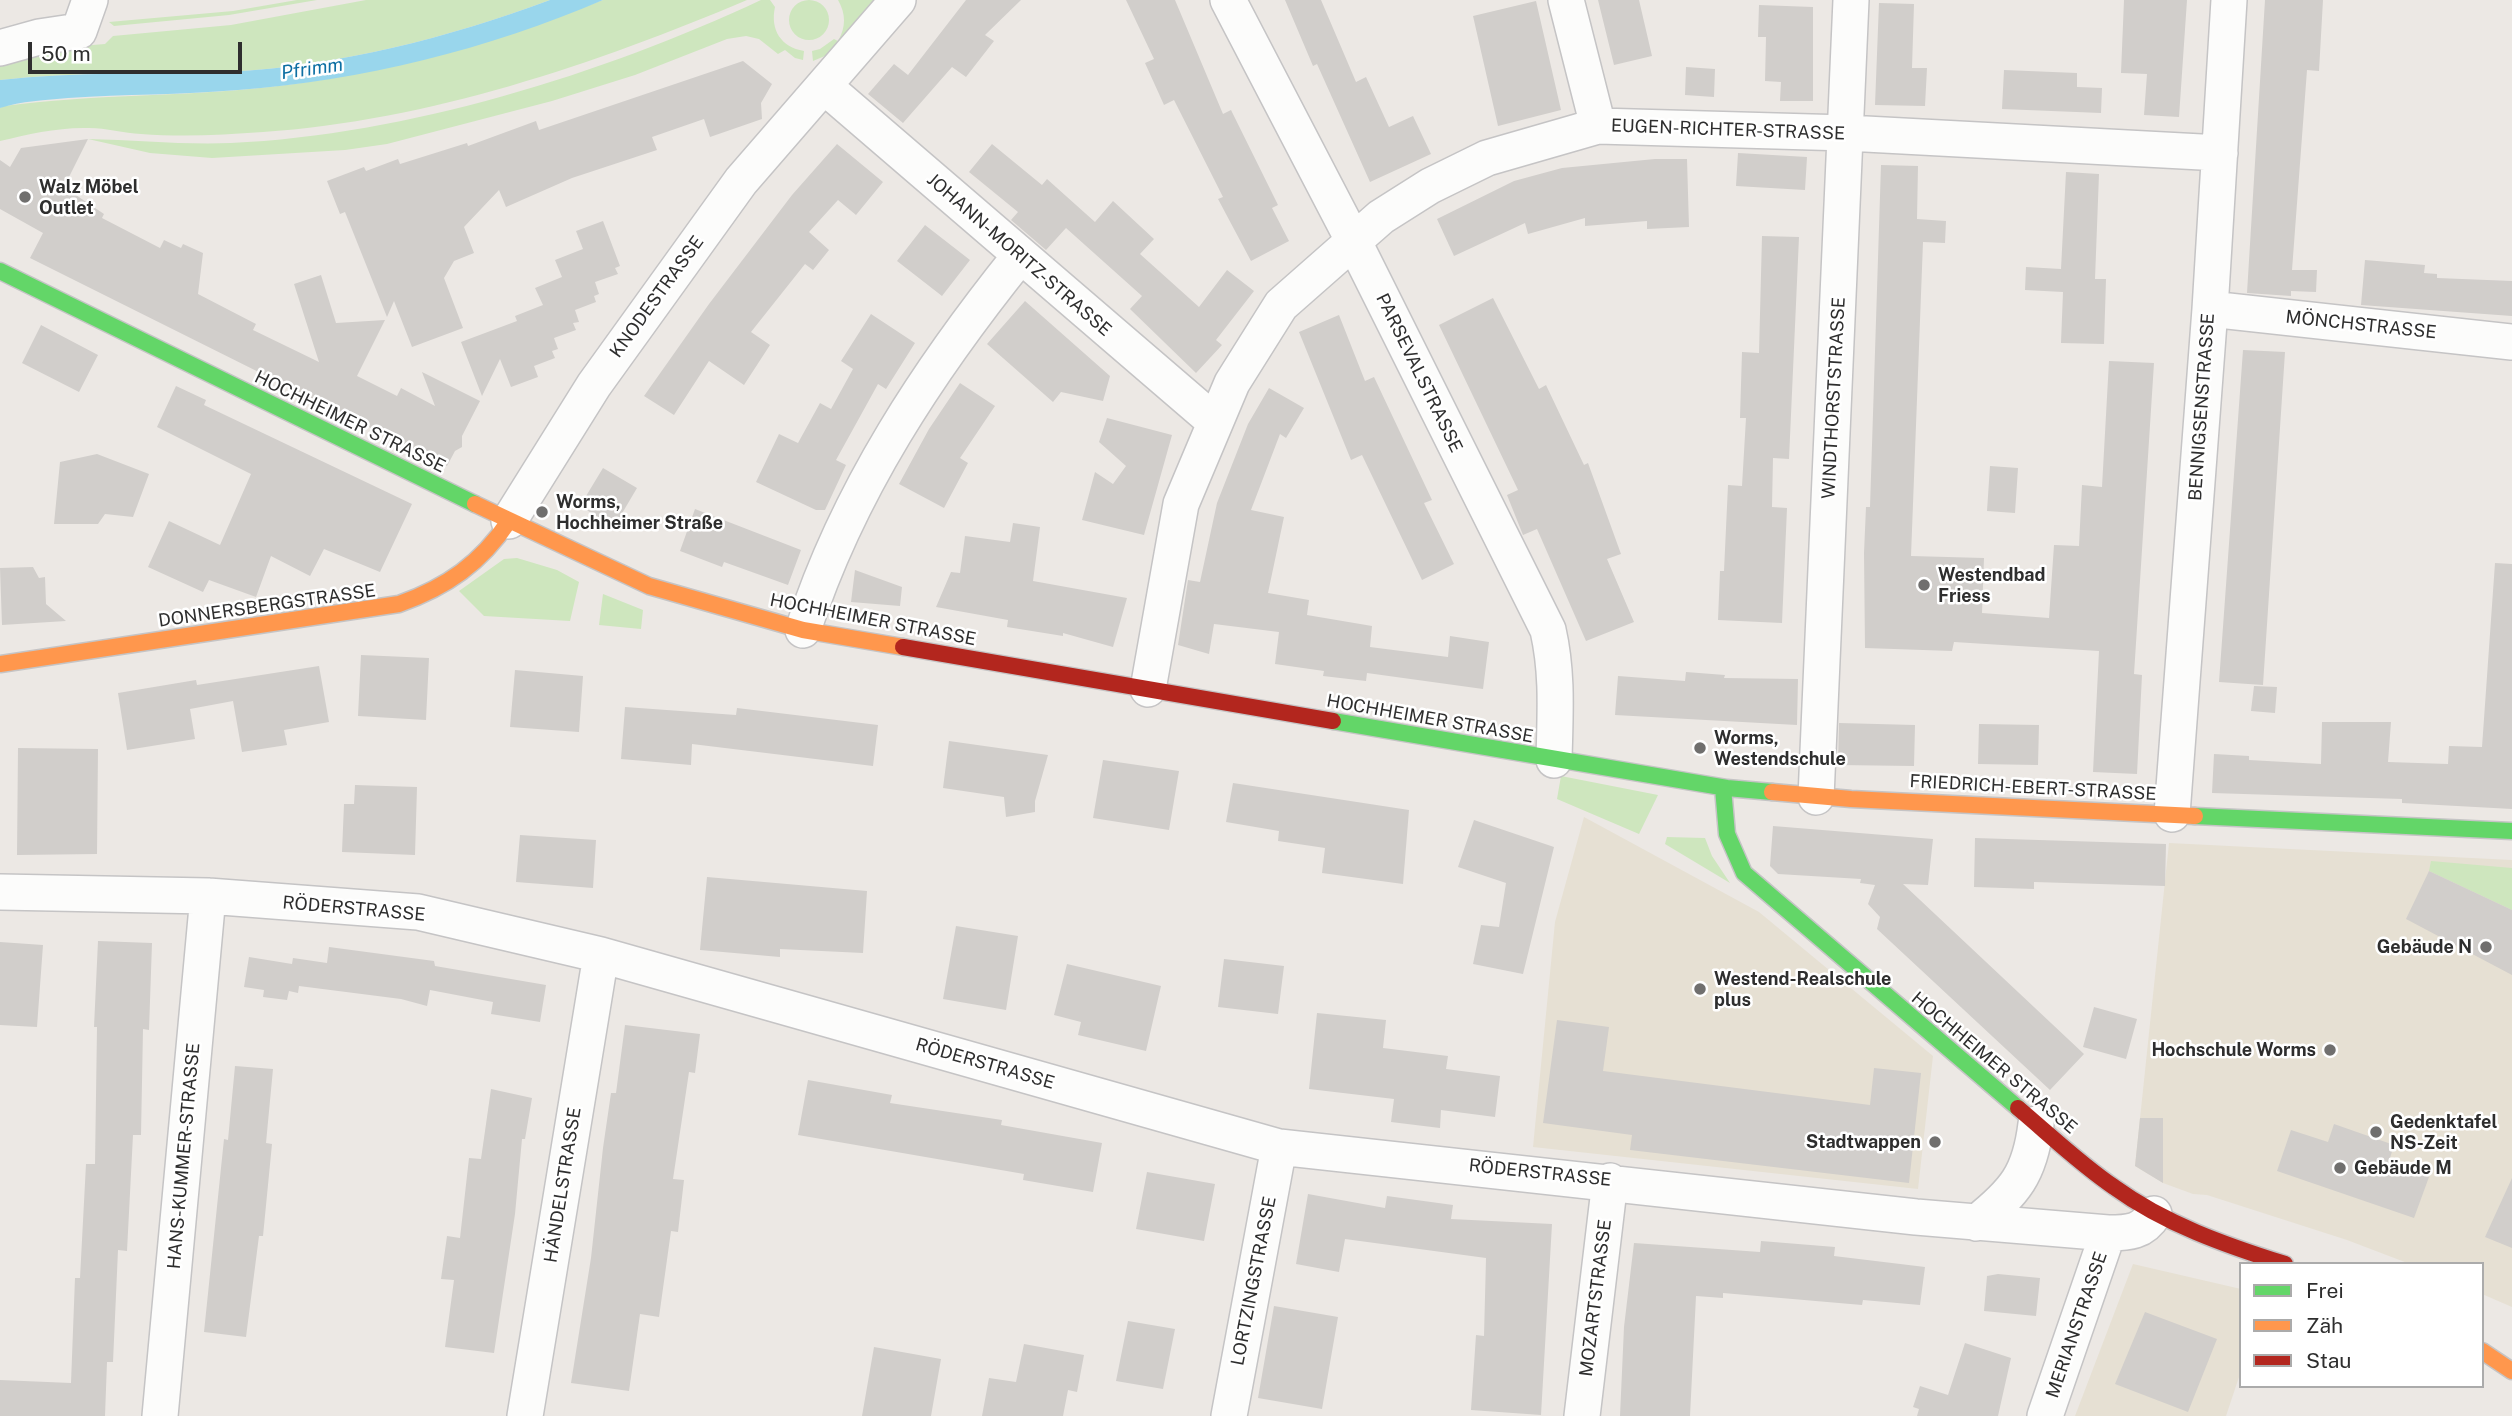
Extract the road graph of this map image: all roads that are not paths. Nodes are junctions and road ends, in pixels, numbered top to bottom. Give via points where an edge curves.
1 (90, 0) edge
2 (898, 0) edge
3 (1228, 0) edge
4 (1566, 0) edge
5 (1851, 0) edge
6 (2229, 0) edge
7 (0, 48) edge
8 (824, 86) junction
9 (1598, 126) junction
10 (1847, 133) junction
11 (2220, 153) junction
12 (1353, 240) junction
13 (1020, 256) junction
14 (0, 271) edge
15 (2210, 309) junction
16 (2512, 341) edge
17 (1215, 422) junction
18 (509, 521) junction
19 (803, 630) junction
20 (0, 664) edge
21 (1148, 689) junction
22 (1554, 760) junction
23 (1723, 788) junction
24 (1816, 797) junction
25 (2172, 814) junction
26 (2512, 831) edge
27 (0, 892) edge
28 (208, 896) junction
29 (601, 955) junction
30 (2036, 1124) junction
31 (1279, 1147) junction
32 (1610, 1181) junction
33 (2154, 1214) junction
34 (1976, 1223) junction
35 (2108, 1233) junction
36 (2280, 1262) edge
37 (2484, 1352) edge
38 (2512, 1371) edge
39 (160, 1416) edge
40 (525, 1416) edge
41 (1229, 1416) edge
42 (1582, 1416) edge
43 (2045, 1416) edge

1 - 7 street via 79,31
2 - 8 street, KNODESTRASSE
3 - 12 street, PARSEVALSTRASSE
4 - 9 street
5 - 10 street, WINDTHORSTSTRASSE
6 - 11 street, BENNIGSENSTRASSE
8 - 13 street, JOHANN-MORITZ-STRASSE
8 - 18 street, KNODESTRASSE via 741,181 670,277 594,384
9 - 10 street, EUGEN-RICHTER-STRASSE
9 - 12 street, EUGEN-RICHTER-STRASSE via 1487,158 1430,186
10 - 11 street, EUGEN-RICHTER-STRASSE
10 - 24 street, WINDTHORSTSTRASSE
11 - 15 street, BENNIGSENSTRASSE
12 - 17 street, EUGEN-RICHTER-STRASSE via 1281,305 1232,383
12 - 22 street, PARSEVALSTRASSE via 1548,630 1557,689
13 - 17 street, JOHANN-MORITZ-STRASSE
13 - 19 street via 912,401 852,511
14 - 18 street, HOCHHEIMER STRASSE
15 - 16 street, MÖNCHSTRASSE
15 - 25 street, BENNIGSENSTRASSE
17 - 21 street, EUGEN-RICHTER-STRASSE via 1181,504
18 - 19 street, HOCHHEIMER STRASSE via 649,586
18 - 20 street, DONNERSBERGSTRASSE via 496,544 477,563 415,601
19 - 21 street, HOCHHEIMER STRASSE
21 - 22 street, HOCHHEIMER STRASSE
22 - 23 street, FRIEDRICH-EBERT-STRASSE
23 - 24 street, FRIEDRICH-EBERT-STRASSE
23 - 30 street, HOCHHEIMER STRASSE via 1727,834 1744,873
24 - 25 street, FRIEDRICH-EBERT-STRASSE
25 - 26 street, FRIEDRICH-EBERT-STRASSE
27 - 28 street, RÖDERSTRASSE
28 - 29 street, RÖDERSTRASSE via 418,912
28 - 39 street, HANS-KUMMER-STRASSE
29 - 31 street, RÖDERSTRASSE
29 - 40 street, HÄNDELSTRASSE
30 - 33 street, HOCHHEIMER STRASSE via 2120,1194
30 - 34 street via 2026,1171 2014,1190
31 - 32 street, RÖDERSTRASSE
31 - 41 street, LORTZINGSTRASSE
32 - 34 street, RÖDERSTRASSE
32 - 42 street, MOZARTSTRASSE
33 - 35 street, RÖDERSTRASSE via 2135,1231
33 - 36 street, HOCHHEIMER STRASSE via 2193,1233
34 - 35 street, RÖDERSTRASSE
35 - 43 street, MERIANSTRASSE
37 - 38 street

